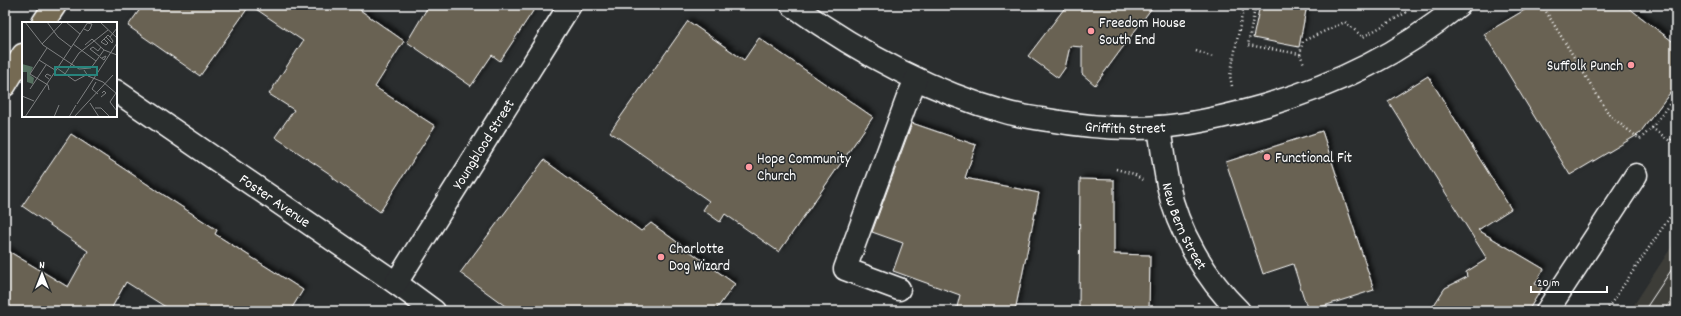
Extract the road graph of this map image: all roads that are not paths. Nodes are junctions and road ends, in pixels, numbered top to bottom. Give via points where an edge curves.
1 (55, 5) edge
2 (570, 5) edge
3 (792, 5) edge
4 (1459, 5) edge
5 (44, 22) edge
6 (22, 57) edge
7 (916, 79) junction
8 (5, 85) edge
9 (117, 92) edge
10 (1159, 127) junction
11 (1636, 175) dead end
12 (396, 283) junction
13 (899, 289) dead end
14 (411, 304) edge
15 (434, 311) edge
16 (1239, 311) edge
17 (1547, 311) edge

1 - 5 main road
2 - 12 street, Youngblood Street
3 - 7 street, Griffith Street via 830,31
4 - 10 street, Griffith Street via 1429,30 1379,60 1304,94 1196,123
6 - 8 main road
7 - 10 street, Griffith Street via 958,97 1007,113 1088,127
7 - 13 street via 845,269
9 - 12 street, Foster Avenue
10 - 16 street, New Bern Street via 1168,186 1191,247 1214,283
11 - 17 street
12 - 14 street, Foster Avenue
14 - 15 street, Foster Avenue

